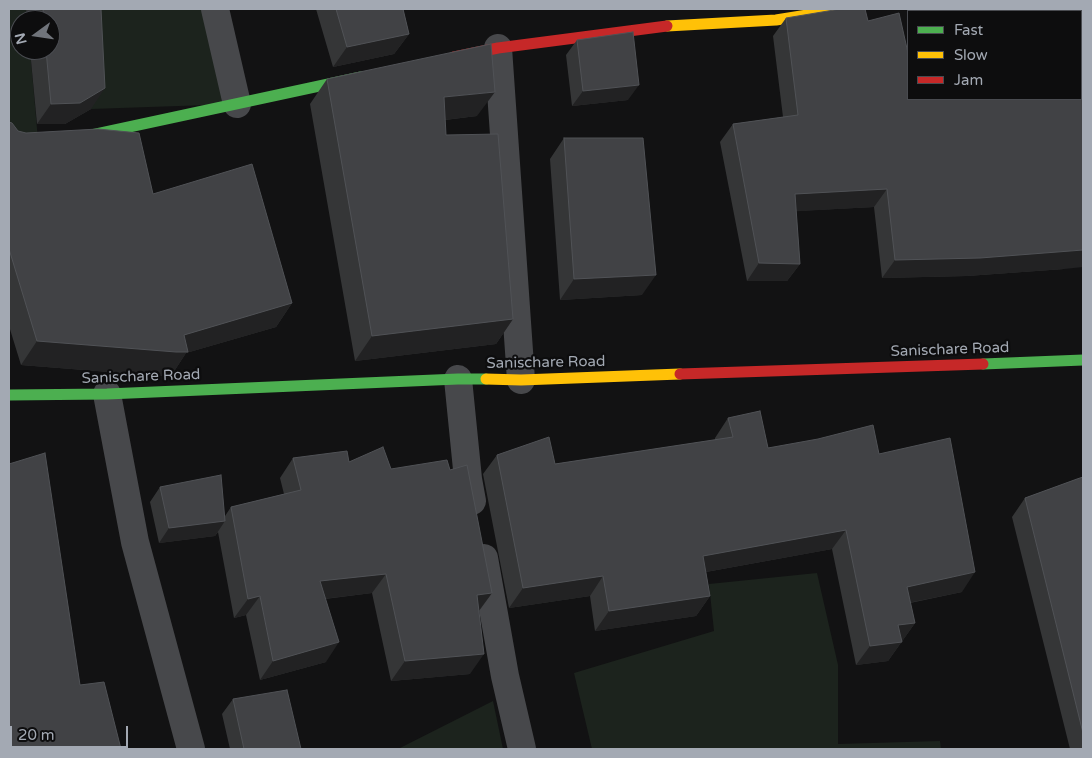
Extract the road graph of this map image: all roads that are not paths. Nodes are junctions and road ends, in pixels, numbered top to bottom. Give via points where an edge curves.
1 (215, 9) edge
2 (845, 9) edge
3 (498, 48) junction
4 (440, 60) edge
5 (372, 75) edge
6 (237, 104) junction
7 (9, 141) edge
8 (1083, 360) edge
9 (458, 379) junction
10 (521, 380) junction
11 (107, 394) junction
12 (9, 395) edge
13 (190, 749) edge
14 (522, 749) edge

1 - 6 street
2 - 3 street via 776,20 672,25
3 - 4 street
3 - 10 street
5 - 6 street
6 - 7 street via 73,139
8 - 10 street, Sanischare Road
9 - 10 street, Sanischare Road
9 - 11 street, Sanischare Road
9 - 14 street via 468,479
11 - 12 street, Sanischare Road
11 - 13 street via 135,542

